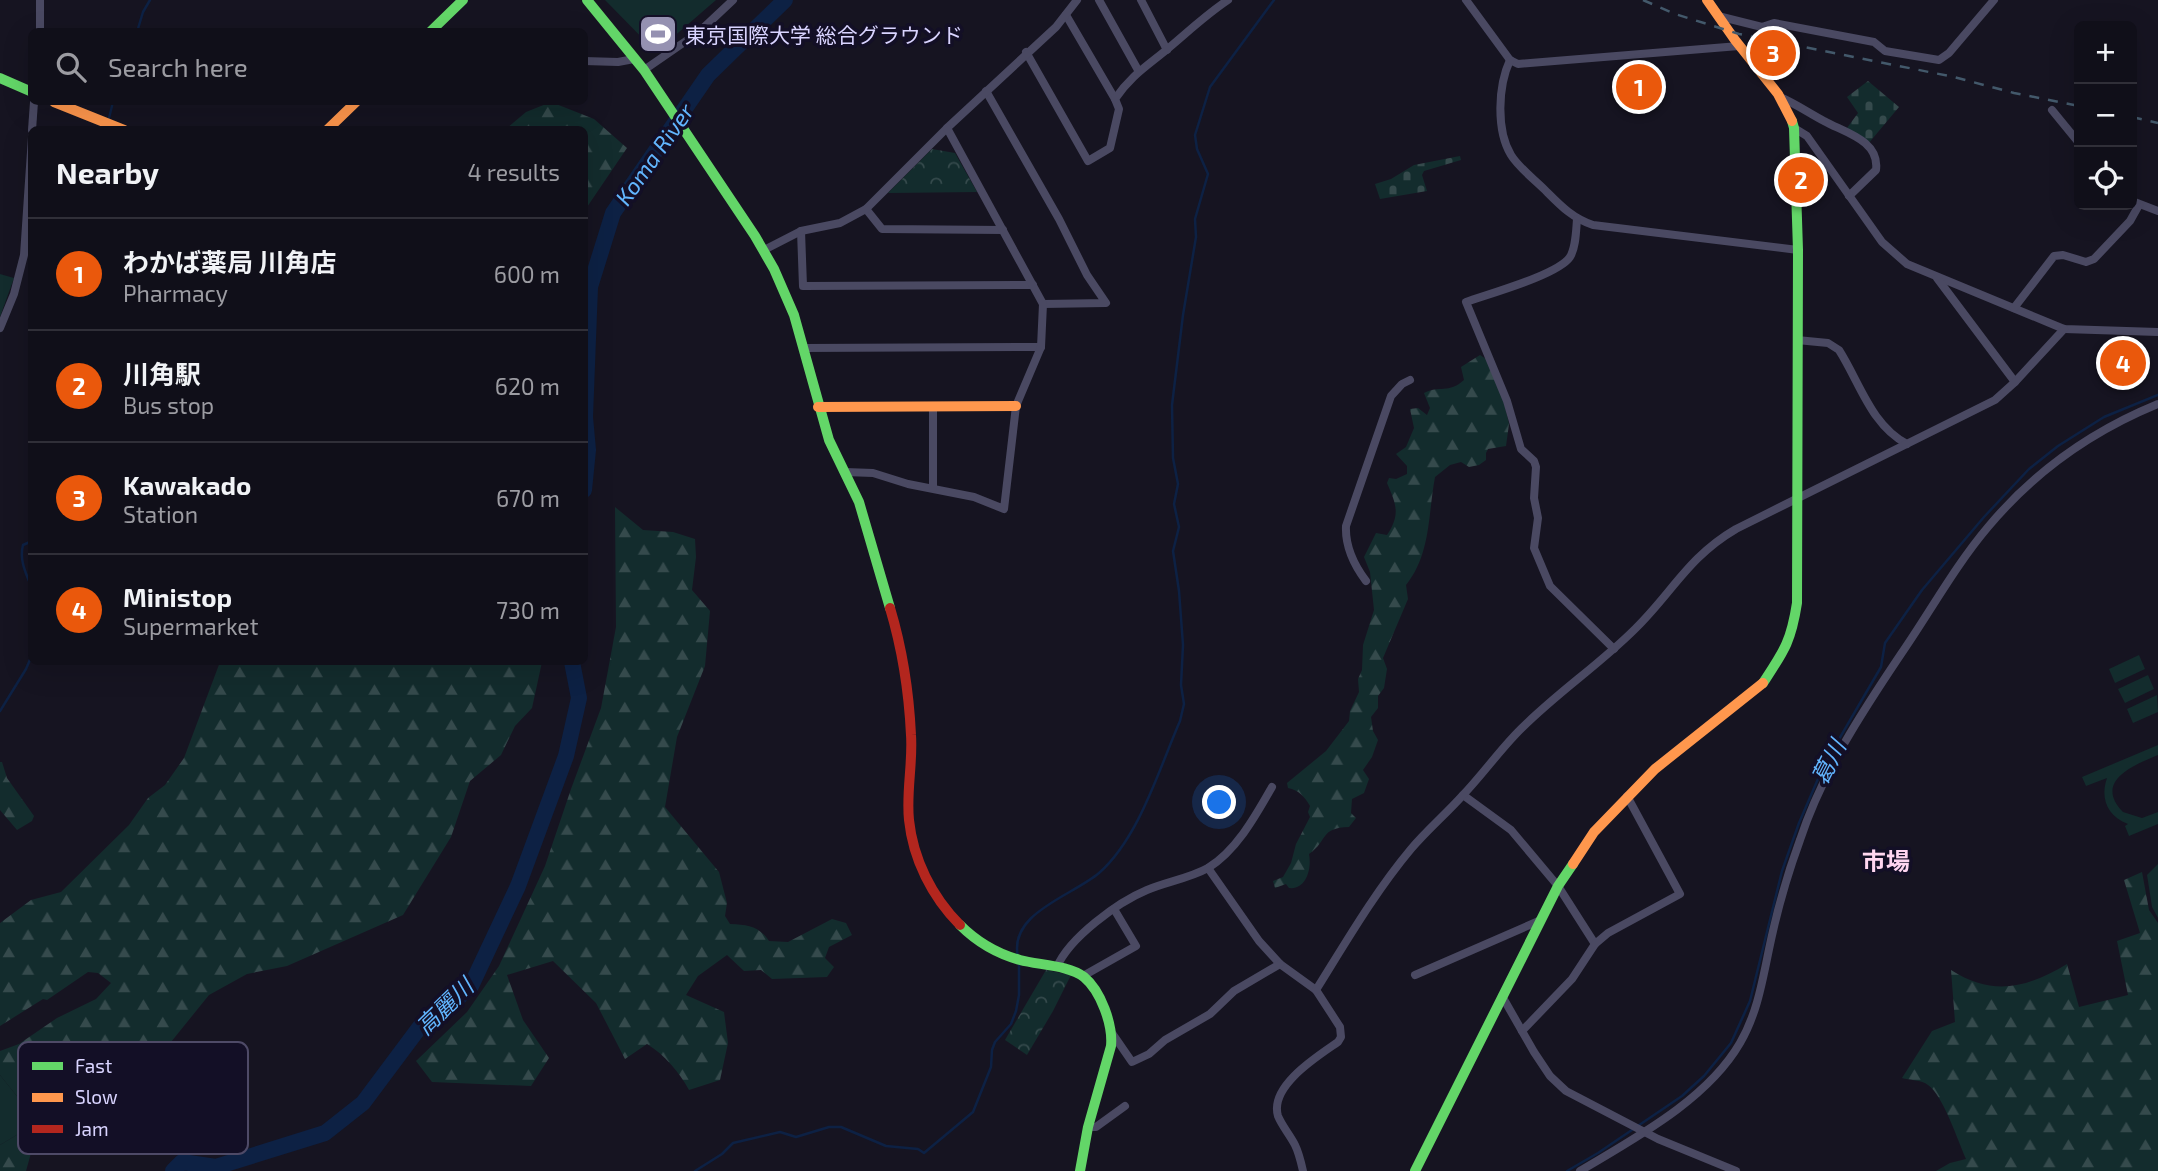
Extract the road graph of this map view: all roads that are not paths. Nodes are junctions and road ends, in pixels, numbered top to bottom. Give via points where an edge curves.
1 (40, 0) edge
2 (463, 0) edge
3 (587, 0) edge
4 (733, 0) edge
5 (1077, 0) edge
6 (1099, 0) edge
7 (1141, 0) edge
8 (1228, 0) edge
9 (1466, 0) edge
10 (1707, 0) edge
11 (1994, 0) edge
12 (1217, 3) edge
13 (1066, 15) junction
14 (1718, 16) junction
15 (40, 28) edge
16 (434, 28) edge
17 (1739, 46) junction
18 (1167, 50) junction
19 (1026, 52) junction
20 (634, 59) junction
21 (1510, 60) junction
22 (588, 61) edge
23 (643, 70) junction
24 (1138, 70) junction
25 (0, 78) edge
26 (28, 90) edge
27 (986, 91) junction
28 (1780, 97) junction
29 (1115, 99) junction
30 (34, 105) edge
31 (62, 105) edge
32 (353, 105) edge
33 (2052, 110) dead end
34 (32, 126) edge
35 (114, 126) edge
36 (331, 126) edge
37 (947, 128) junction
38 (1794, 128) junction
39 (2074, 137) edge
40 (28, 196) edge
41 (1849, 196) junction
42 (2137, 204) edge
43 (866, 209) junction
44 (2133, 210) edge
45 (2158, 211) edge
46 (1577, 219) junction
47 (1003, 230) junction
48 (801, 231) junction
49 (764, 250) junction
50 (1798, 250) junction
51 (1937, 277) junction
52 (1033, 285) junction
53 (1043, 304) junction
54 (2014, 308) junction
55 (0, 328) edge
56 (2064, 329) junction
57 (2158, 332) edge
58 (1797, 340) junction
59 (803, 348) junction
60 (1041, 348) junction
61 (1410, 380) dead end
62 (2015, 382) junction
63 (2158, 404) edge
64 (1016, 406) junction
65 (818, 407) junction
66 (933, 407) junction
67 (1907, 444) junction
68 (845, 472) junction
69 (933, 488) junction
70 (1799, 497) junction
71 (1366, 581) dead end
72 (1614, 649) junction
73 (1272, 787) dead end
74 (1463, 795) junction
75 (1627, 796) junction
76 (1208, 868) junction
77 (1558, 886) junction
78 (1114, 909) junction
79 (1541, 920) junction
80 (1595, 944) junction
81 (1280, 964) junction
82 (1057, 967) junction
83 (1415, 975) dead end
84 (1083, 976) junction
85 (1316, 990) junction
86 (1502, 996) junction
87 (1521, 1031) junction
88 (1112, 1033) junction
89 (1125, 1105) dead end
90 (1088, 1128) junction
91 (1644, 1132) junction
92 (1080, 1171) edge
93 (1303, 1171) edge
94 (1415, 1171) edge
95 (1580, 1171) edge
96 (1736, 1171) edge

1 - 15 street
2 - 16 street
3 - 20 street
4 - 23 street via 699,32
5 - 13 street
6 - 24 street
7 - 18 street
8 - 12 street
9 - 21 street
10 - 14 street
11 - 14 street via 1939,60 1885,51 1874,42 1774,23 1762,27
12 - 18 street
13 - 19 street
13 - 29 street
14 - 17 street
17 - 21 street via 1527,64
17 - 28 street
18 - 24 street
19 - 27 street
19 - 29 street via 1088,161 1110,148 1119,109
20 - 22 street
20 - 23 street
21 - 46 street via 1501,117 1509,152
23 - 49 street
24 - 29 street
25 - 26 street
27 - 37 street
27 - 53 street via 1106,303
28 - 38 street
28 - 41 street via 1859,137 1869,148 1876,170
30 - 34 street
31 - 35 street
32 - 36 street
33 - 39 street
37 - 43 street
37 - 47 street
38 - 41 street via 1807,136
38 - 50 street
40 - 55 street via 24,255
41 - 51 street via 1882,242 1907,264
42 - 45 street
43 - 47 street via 882,229
43 - 48 street via 840,223
44 - 54 street via 2130,221 2094,259 2086,262 2054,256
46 - 50 street via 1592,225
46 - 72 street via 1569,259 1543,274 1466,302 1507,401 1521,449 1536,467 1534,548 1550,586
47 - 52 street
48 - 49 street
48 - 52 street via 803,286
49 - 59 street via 794,315
50 - 58 street
51 - 54 street
51 - 62 street
52 - 53 street
53 - 60 street
54 - 56 street
56 - 57 street
56 - 62 street
58 - 67 street via 1828,343 1839,350 1881,424
58 - 70 street
59 - 60 street
59 - 65 street
60 - 64 street
61 - 71 street via 1391,396 1346,526 1345,539 1356,569
62 - 67 street via 1995,400
63 - 91 street via 2065,454 2013,500 1964,559 1867,705 1806,820 1758,1000 1740,1043 1717,1074
64 - 66 street
64 - 69 street via 1004,509 974,496
65 - 66 street
65 - 68 street
66 - 69 street
67 - 70 street
68 - 69 street via 873,473
68 - 82 street via 859,502 898,633 911,735 909,820 928,883 968,933 1005,956
70 - 72 street via 1717,540
70 - 75 street via 1795,619 1780,660 1760,687
72 - 74 street via 1531,719
73 - 76 street via 1248,827
74 - 77 street via 1511,830
74 - 85 street via 1411,849
75 - 77 street via 1594,832
75 - 80 street via 1680,894
76 - 78 street via 1144,891
76 - 81 street
77 - 79 street
77 - 80 street
78 - 82 street via 1066,950
78 - 84 street via 1136,946
79 - 83 street
79 - 86 street
80 - 87 street via 1572,979
81 - 85 street
81 - 88 street via 1132,1062
82 - 84 street
84 - 88 street via 1096,992
85 - 93 street via 1341,1037 1298,1070 1282,1096 1278,1114
86 - 87 street
86 - 94 street
87 - 91 street via 1550,1076 1566,1091
88 - 90 street
89 - 90 street
90 - 92 street
91 - 95 street
91 - 96 street

